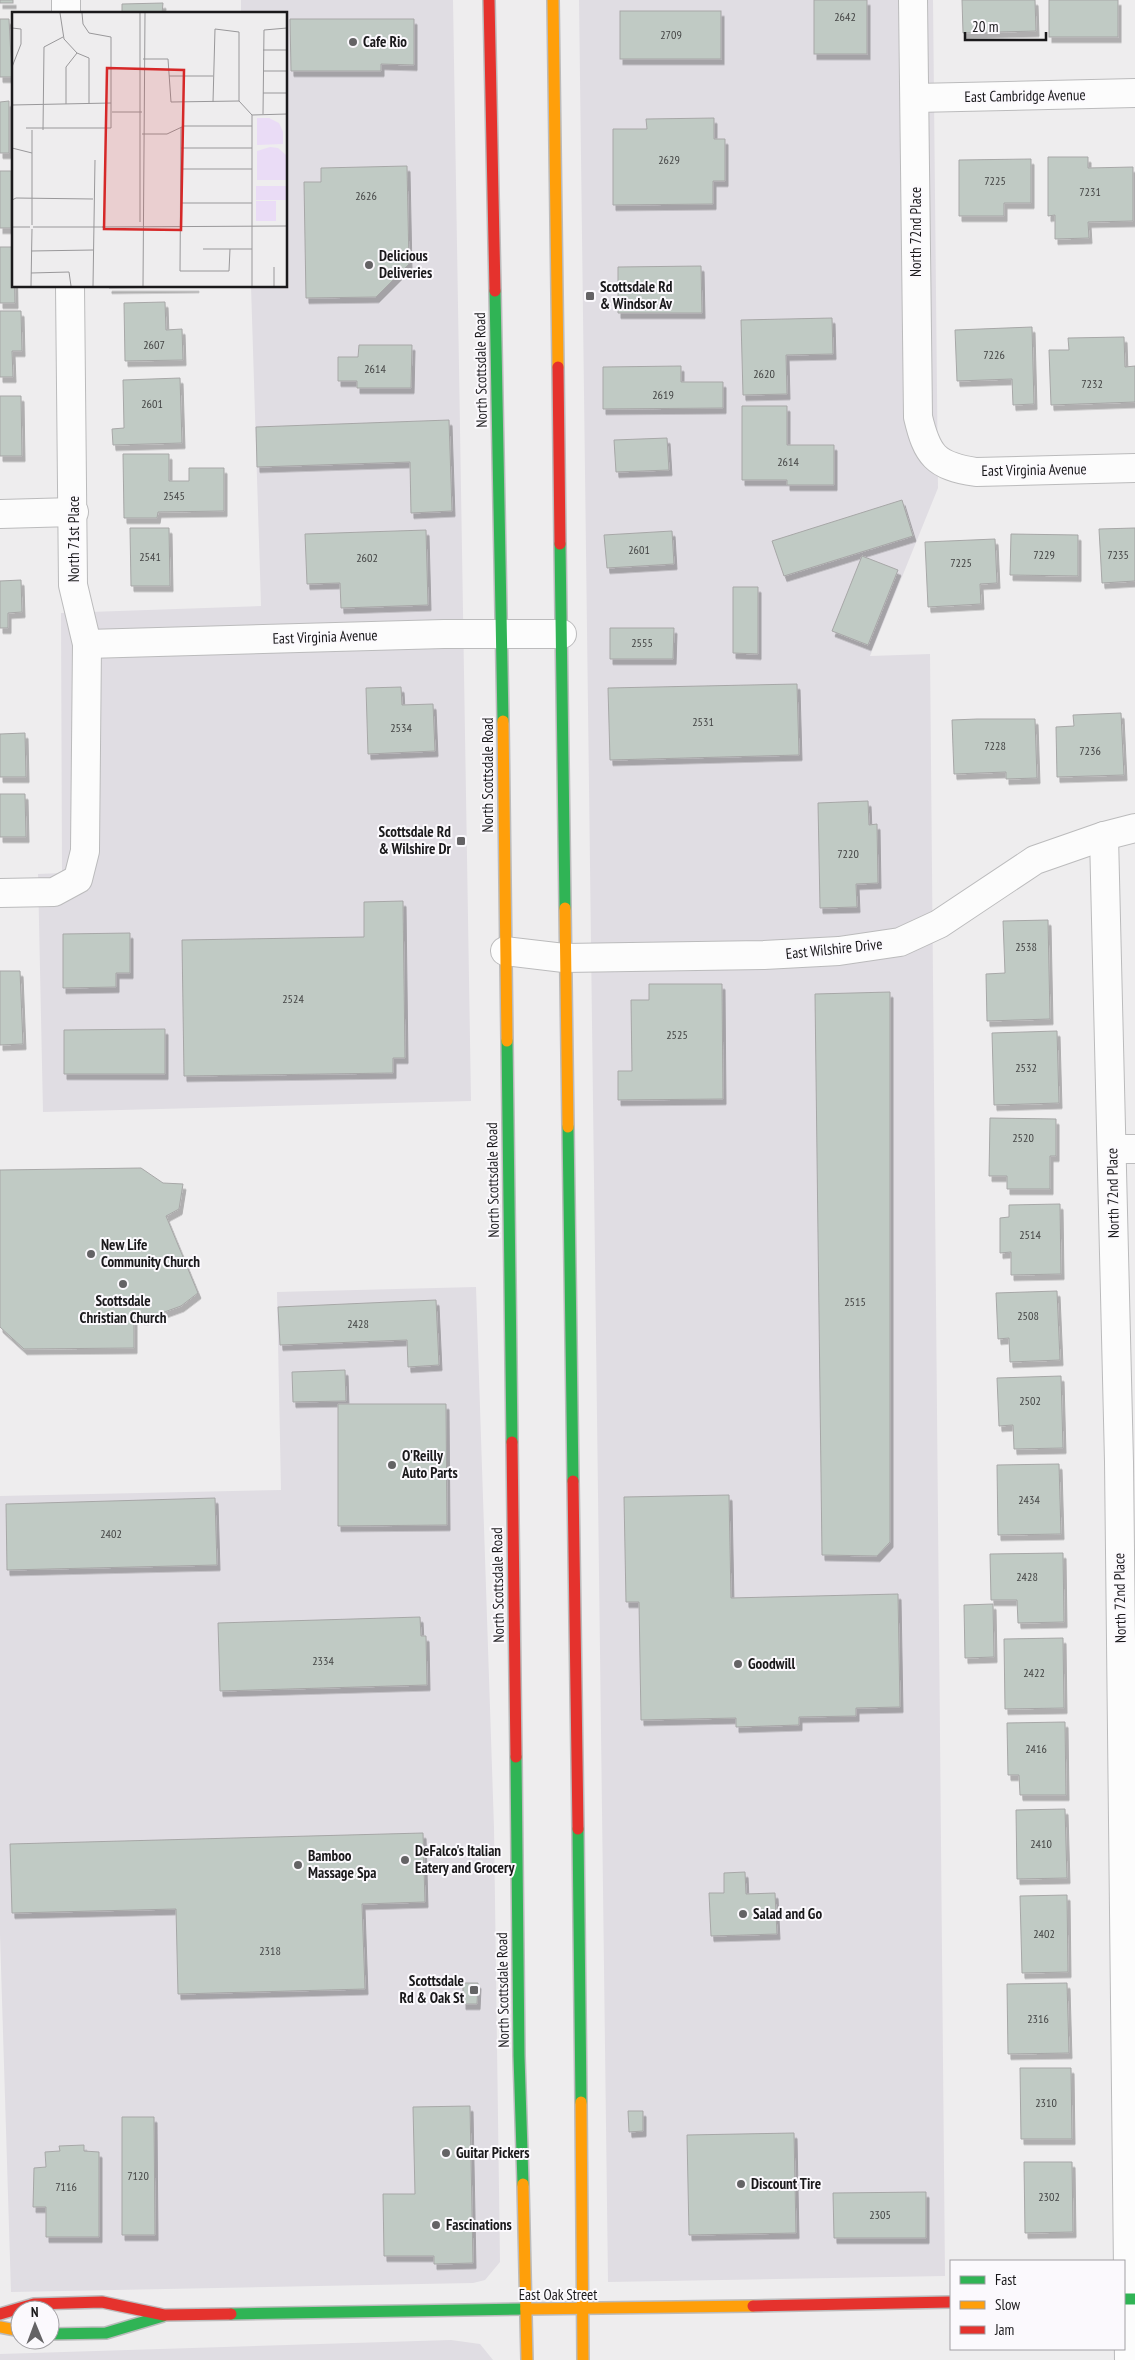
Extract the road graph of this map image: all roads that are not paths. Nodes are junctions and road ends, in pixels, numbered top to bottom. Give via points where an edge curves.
1 (489, 0) edge
2 (553, 0) edge
3 (913, 0) edge
4 (1135, 93) edge
5 (915, 98) junction
6 (70, 288) edge
7 (936, 460) joint
8 (1135, 468) edge
9 (74, 512) junction
10 (0, 514) edge
11 (501, 634) junction
12 (562, 634) junction
13 (87, 644) junction
14 (1135, 828) edge
15 (1104, 836) junction
16 (0, 893) edge
17 (505, 951) junction
18 (564, 958) junction
19 (1124, 1149) edge
20 (1127, 1462) edge
21 (1130, 1958) edge
22 (1129, 2299) edge
23 (950, 2302) edge
24 (526, 2309) junction
25 (581, 2310) junction
26 (0, 2314) edge
27 (164, 2315) junction
28 (60, 2334) edge
29 (527, 2360) edge
30 (583, 2360) edge
31 (1129, 2360) edge

1 - 11 main road, North Scottsdale Road
2 - 12 main road
3 - 5 street, North 72nd Place
4 - 5 street, East Cambridge Avenue
5 - 7 street, North 72nd Place via 918,417 924,443
6 - 9 street, North 71st Place
7 - 8 street, East Virginia Avenue via 955,469 976,472
9 - 10 street
9 - 13 street, North 71st Place via 73,585
11 - 12 street, East Virginia Avenue
11 - 13 street, East Virginia Avenue
11 - 17 main road, North Scottsdale Road
12 - 18 main road
13 - 16 street, North 71st Place via 85,851 78,879 54,892
14 - 15 street, East Wilshire Drive
15 - 18 street, East Wilshire Drive via 1035,860 939,924 900,942 839,951 764,955
15 - 19 street, North 72nd Place
17 - 18 street, East Wilshire Drive
17 - 24 main road, North Scottsdale Road via 519,2075
18 - 25 main road via 580,2008
19 - 20 street, North 72nd Place
20 - 21 street, North 72nd Place
21 - 22 street, North 72nd Place
22 - 31 street, North 72nd Place
23 - 25 main road, East Oak Street
24 - 25 main road, East Oak Street
24 - 27 main road, East Oak Street
24 - 29 main road, North Scottsdale Road
25 - 30 main road
26 - 27 main road, East Oak Street via 34,2304 102,2302
27 - 28 main road, East Oak Street via 106,2333

